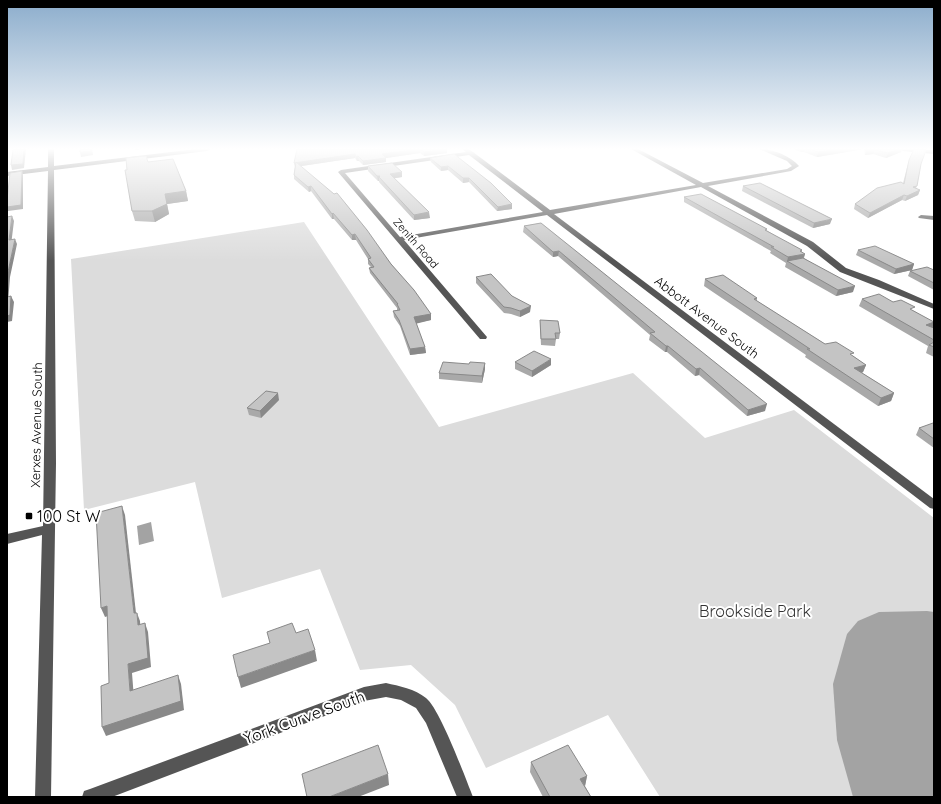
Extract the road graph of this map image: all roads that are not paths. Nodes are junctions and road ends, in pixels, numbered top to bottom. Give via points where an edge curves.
1 (51, 187) edge
2 (353, 187) edge
3 (515, 187) edge
4 (693, 187) edge
5 (705, 187) edge
6 (549, 212) junction
7 (921, 217) dead end
8 (934, 218) edge
9 (398, 239) junction
10 (934, 307) edge
11 (483, 337) dead end
12 (934, 505) edge
13 (48, 529) junction
14 (7, 539) edge
15 (43, 797) edge
16 (90, 797) edge
17 (465, 797) edge

1 - 13 street, Xerxes Avenue South
2 - 9 street, Zenith Road
3 - 6 street, Abbott Avenue South
4 - 6 street
5 - 10 street via 810,244 843,270
6 - 9 street
6 - 12 street, Abbott Avenue South
7 - 8 street
9 - 11 street, Zenith Road
13 - 14 street
13 - 15 street, Xerxes Avenue South
16 - 17 street, York Curve South via 364,694 386,690 404,694 421,703 432,719

